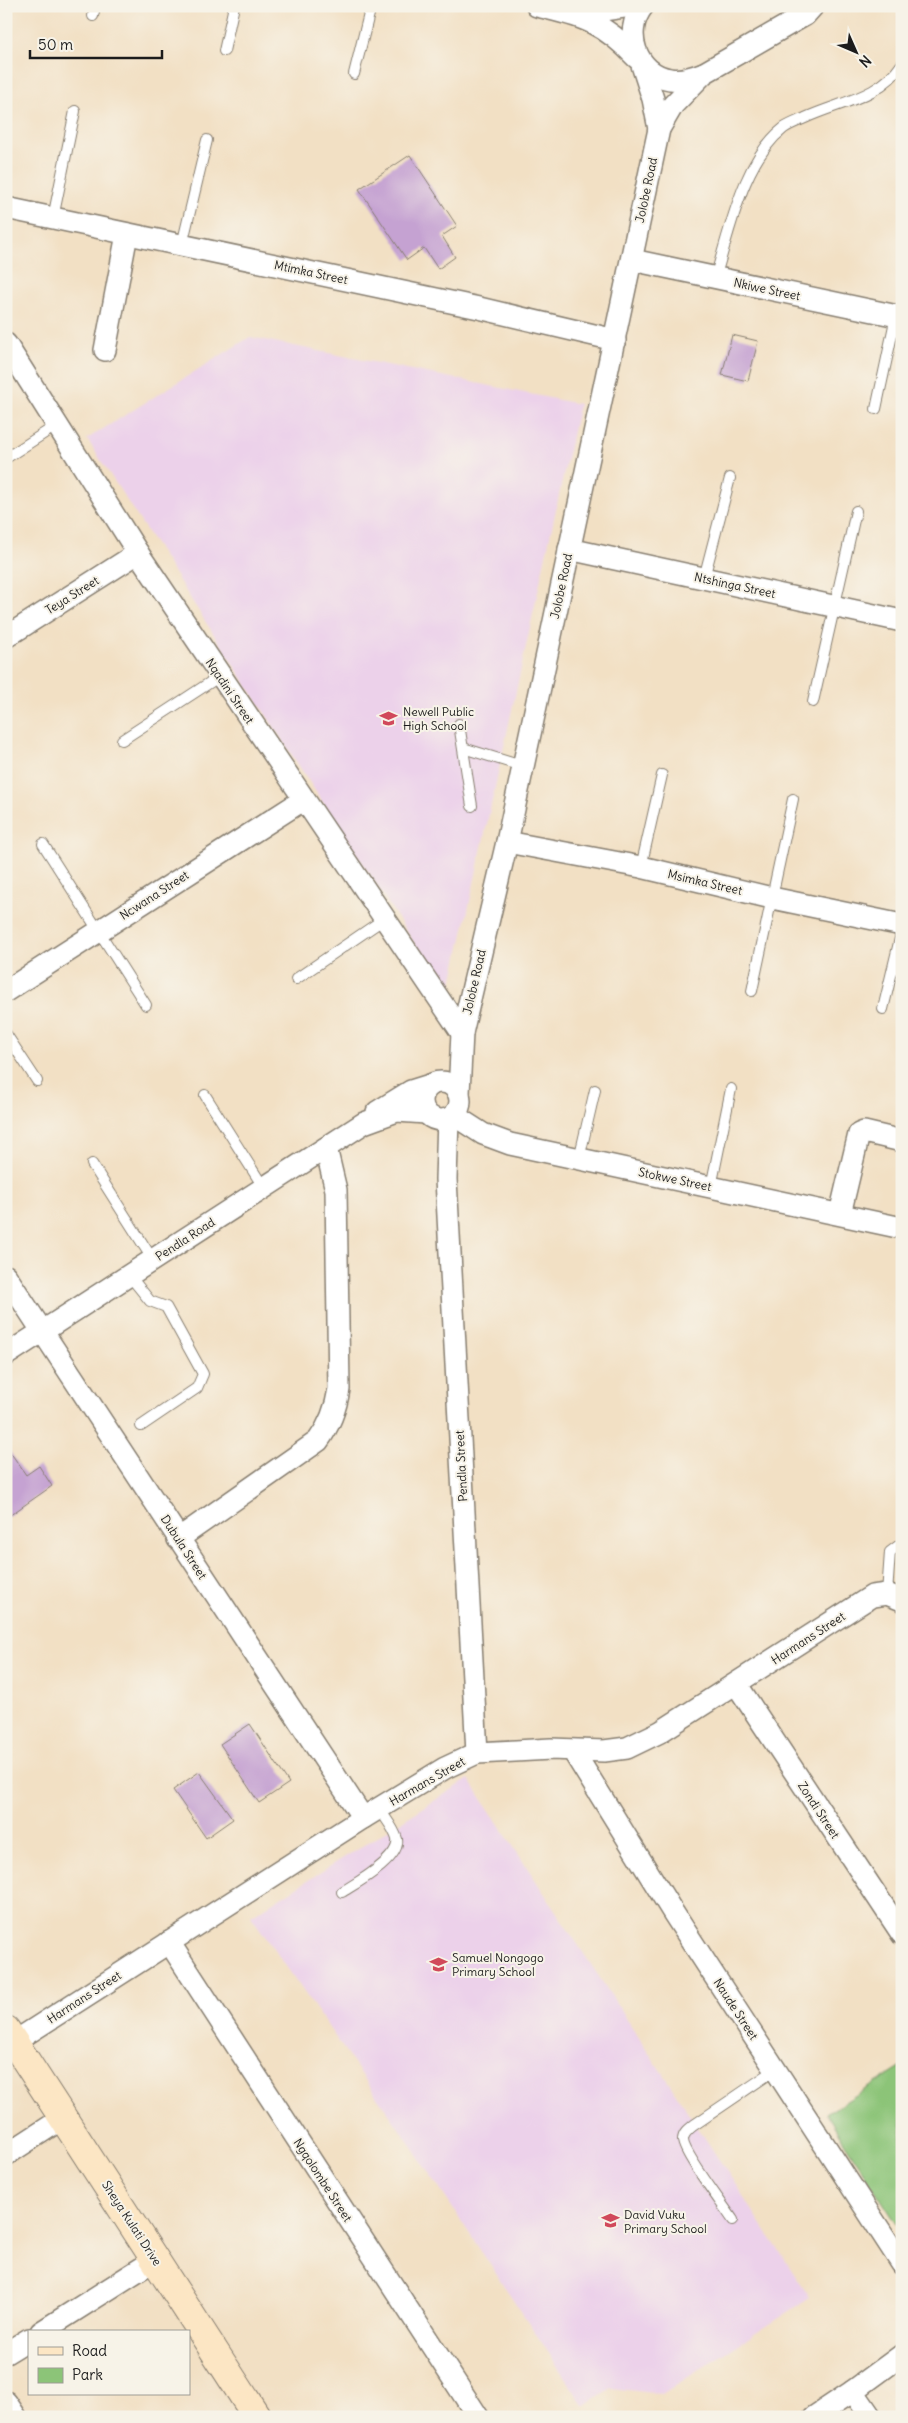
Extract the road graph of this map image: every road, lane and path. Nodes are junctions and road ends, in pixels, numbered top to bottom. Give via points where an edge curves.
1 (234, 6) edge
2 (370, 6) edge
3 (537, 6) edge
4 (631, 6) edge
5 (643, 6) edge
6 (813, 6) edge
7 (572, 14) junction
8 (224, 51) dead end
9 (640, 61) junction
10 (902, 64) edge
11 (704, 73) junction
12 (354, 74) dead end
13 (75, 112) dead end
14 (659, 129) junction
15 (207, 140) dead end
16 (6, 208) edge
17 (53, 218) junction
18 (127, 234) junction
19 (182, 245) junction
20 (632, 260) junction
21 (715, 278) junction
22 (899, 316) edge
23 (615, 340) junction
24 (6, 344) edge
25 (105, 350) dead end
26 (876, 410) dead end
27 (58, 425) junction
28 (6, 458) edge
29 (730, 478) dead end
30 (856, 511) dead end
31 (568, 549) junction
32 (138, 553) junction
33 (704, 578) junction
34 (835, 606) junction
35 (902, 621) edge
36 (6, 637) edge
37 (220, 676) junction
38 (813, 702) dead end
39 (459, 724) dead end
40 (122, 740) dead end
41 (463, 748) junction
42 (522, 766) junction
43 (662, 776) dead end
44 (793, 799) dead end
45 (303, 800) junction
46 (472, 806) dead end
47 (507, 842) junction
48 (43, 844) dead end
49 (641, 866) junction
50 (772, 898) junction
51 (384, 919) junction
52 (902, 925) edge
53 (902, 930) edge
54 (99, 931) junction
55 (296, 979) dead end
56 (6, 991) edge
57 (752, 991) dead end
58 (146, 1005) dead end
59 (883, 1009) dead end
60 (6, 1034) edge
61 (461, 1038) junction
62 (37, 1081) dead end
63 (431, 1085) junction
64 (731, 1089) dead end
65 (595, 1090) dead end
66 (459, 1093) junction
67 (206, 1095) dead end
68 (441, 1117) junction
69 (364, 1124) junction
70 (902, 1141) edge
71 (326, 1148) junction
72 (580, 1159) junction
73 (92, 1164) dead end
74 (711, 1187) junction
75 (264, 1188) junction
76 (840, 1214) junction
77 (902, 1228) edge
78 (153, 1260) junction
79 (6, 1276) edge
80 (129, 1276) junction
81 (41, 1332) junction
82 (6, 1354) edge
83 (141, 1426) dead end
84 (178, 1539) junction
85 (902, 1543) edge
86 (894, 1596) edge
87 (737, 1685) junction
88 (573, 1751) junction
89 (477, 1753) junction
90 (371, 1813) junction
91 (342, 1892) dead end
92 (902, 1934) edge
93 (170, 1942) junction
94 (10, 2036) edge
95 (776, 2070) junction
96 (63, 2118) junction
97 (6, 2155) edge
98 (733, 2220) dead end
99 (156, 2259) junction
100 (902, 2264) edge
101 (44, 2330) edge
102 (28, 2340) edge
103 (6, 2354) edge
104 (902, 2356) edge
105 (853, 2391) junction
106 (6, 2402) edge
107 (16, 2417) edge
108 (258, 2417) edge
109 (478, 2417) edge
110 (814, 2417) edge
111 (871, 2417) edge

1 - 8 lane
2 - 12 lane
3 - 7 street
4 - 7 street
5 - 9 street, Jolobe Road via 633,28
6 - 11 street via 804,15
7 - 9 street via 609,31
9 - 11 street via 649,70 670,80
9 - 14 street, Jolobe Road via 653,98
10 - 21 lane via 889,81 873,92 786,127 770,142 740,197
11 - 14 street, Jolobe Road via 674,104
13 - 17 lane
14 - 20 street, Jolobe Road
15 - 19 lane
16 - 17 street, Mtimka Street
17 - 18 street, Mtimka Street
18 - 19 street, Mtimka Street
18 - 25 street
19 - 23 street, Mtimka Street
20 - 21 street, Nkiwe Street
20 - 23 street, Jolobe Road
21 - 22 street, Nkiwe Street
22 - 26 lane
23 - 31 street, Jolobe Road
24 - 27 street, Nqadini Street
27 - 28 lane
27 - 32 street, Nqadini Street
29 - 33 lane
30 - 34 lane
31 - 33 street, Ntshinga Street
31 - 42 street, Jolobe Road
32 - 36 street, Teya Street
32 - 37 street, Nqadini Street
33 - 34 street, Ntshinga Street
34 - 35 street, Ntshinga Street
34 - 38 lane
37 - 40 lane
37 - 45 street, Nqadini Street
39 - 41 lane
41 - 42 lane
41 - 46 lane
42 - 47 street, Jolobe Road
43 - 49 lane
44 - 50 lane
45 - 51 street, Nqadini Street
45 - 54 street, Ncwana Street
47 - 49 street, Msimka Street
47 - 61 street, Jolobe Road
48 - 54 lane
49 - 50 street, Msimka Street
50 - 52 street, Msimka Street
50 - 57 lane
51 - 55 lane
51 - 61 street, Nqadini Street
53 - 59 lane
54 - 56 street, Ncwana Street
54 - 58 lane
60 - 62 lane
61 - 63 street, Jolobe Road
61 - 66 street, Jolobe Road
63 - 66 street via 448,1083
63 - 68 street via 423,1095 423,1107
63 - 69 street, Pendla Road via 411,1091
64 - 74 lane
65 - 72 lane
66 - 68 street via 459,1109
67 - 75 lane
68 - 69 street, Pendla Road via 397,1111
68 - 72 street, Stokwe Street via 506,1142
68 - 89 street, Pendla Street
69 - 71 street, Pendla Road
70 - 76 street via 864,1132 859,1134
71 - 75 street, Pendla Road
71 - 84 street via 336,1190 338,1266 339,1389 331,1419 318,1441 302,1454
72 - 74 street, Stokwe Street
73 - 78 lane
74 - 76 street, Stokwe Street
75 - 78 street, Pendla Road
76 - 77 street, Stokwe Street
78 - 80 street, Pendla Road
79 - 81 street, Dubula Street
80 - 81 street, Pendla Road
80 - 83 lane via 150,1300 166,1307 203,1374 197,1388
81 - 82 street, Pendla Road
81 - 84 street, Dubula Street
84 - 90 street, Dubula Street
85 - 86 lane via 890,1552
86 - 87 street, Harmans Street via 872,1596
87 - 88 street, Harmans Street via 660,1732 627,1748
87 - 92 street, Zondi Street
88 - 89 street, Harmans Street via 530,1749
88 - 95 street, Naude Street
89 - 90 street, Harmans Street via 445,1768
90 - 91 lane via 394,1832 397,1848 378,1868
90 - 93 street, Harmans Street
93 - 94 street, Harmans Street
93 - 109 street, Ngqolombe Street
94 - 96 street, Sheya Kulati Drive
95 - 98 lane via 694,2125 683,2139 688,2154
95 - 100 street, Naude Street
96 - 97 street
96 - 99 street, Sheya Kulati Drive
99 - 101 street
99 - 108 street, Sheya Kulati Drive
102 - 103 street
104 - 105 street
105 - 110 street
105 - 111 street
106 - 107 street

